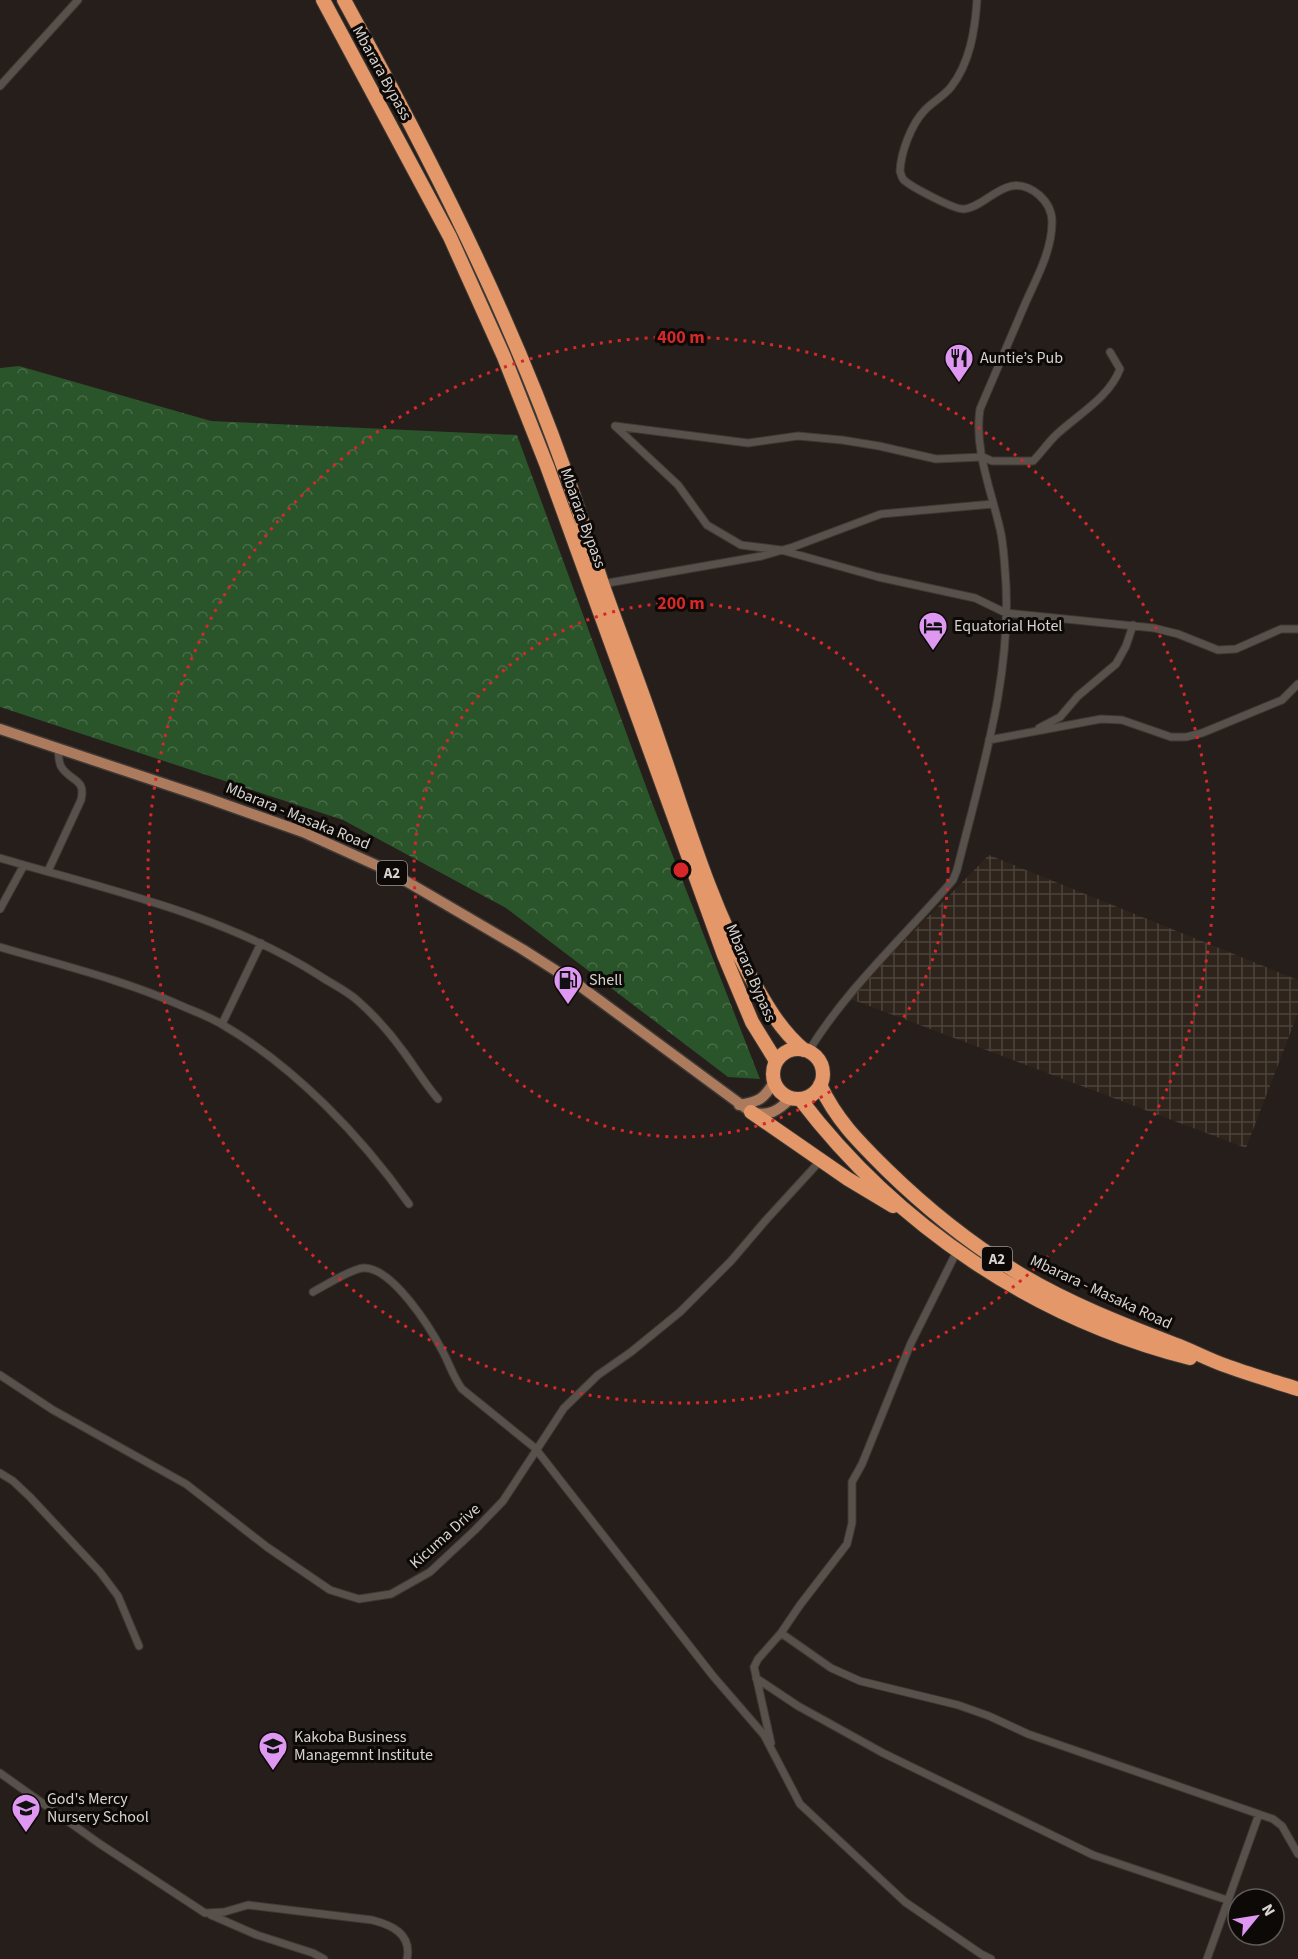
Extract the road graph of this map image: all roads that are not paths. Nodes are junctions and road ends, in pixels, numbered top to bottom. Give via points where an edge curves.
1 (78, 0) edge
2 (323, 0) edge
3 (344, 0) edge
4 (977, 0) edge
5 (0, 86) edge
6 (1110, 351) dead end
7 (983, 457) junction
8 (993, 504) junction
9 (781, 550) junction
10 (602, 584) junction
11 (1006, 613) junction
12 (1132, 625) junction
13 (1298, 629) edge
14 (1298, 684) edge
15 (0, 729) edge
16 (1030, 732) junction
17 (989, 740) junction
18 (58, 748) junction
19 (0, 858) edge
20 (24, 865) junction
21 (48, 871) junction
22 (0, 909) edge
23 (261, 943) junction
24 (0, 947) edge
25 (222, 1024) junction
26 (806, 1051) junction
27 (776, 1061) junction
28 (774, 1082) junction
29 (820, 1085) junction
30 (796, 1098) junction
31 (438, 1099) dead end
32 (745, 1108) junction
33 (821, 1160) junction
34 (859, 1167) junction
35 (848, 1179) junction
36 (409, 1203) dead end
37 (910, 1215) junction
38 (957, 1251) junction
39 (313, 1292) dead end
40 (1225, 1365) junction
41 (0, 1376) edge
42 (1298, 1389) edge
43 (536, 1448) junction
44 (0, 1473) edge
45 (781, 1633) junction
46 (139, 1646) dead end
47 (756, 1678) junction
48 (772, 1748) junction
49 (0, 1773) edge
50 (1258, 1814) junction
51 (1298, 1854) edge
52 (1232, 1887) edge
53 (1226, 1900) edge
54 (1226, 1903) edge
55 (206, 1913) junction
56 (324, 1959) edge
57 (407, 1959) edge
58 (991, 1959) edge
59 (1207, 1959) edge

1 - 5 street
2 - 27 highway, Mbarara Bypass via 435,208 504,357 724,956 752,1022
3 - 10 highway, Mbarara Bypass via 422,146 505,321 565,470
4 - 7 street via 972,41 963,67 952,86 919,118 900,171 905,180 960,209 1014,186 1037,193 1051,213 1045,257 980,409
6 - 7 street via 1120,369 1116,379 1034,461 993,461
7 - 8 street
7 - 9 street via 936,459 842,440 798,436 748,443 615,426 678,485 707,525 741,545
8 - 9 street via 880,514
8 - 11 street via 1000,527
9 - 10 street
9 - 11 street via 975,598
10 - 26 highway, Mbarara Bypass via 733,945 764,1001 790,1038
11 - 12 street
11 - 17 street via 1000,690
12 - 13 street via 1178,634 1227,651 1281,629
12 - 16 street via 1116,664 1060,717
14 - 16 street via 1282,700 1186,737 1171,737 1101,718
15 - 18 main road, Mbarara - Masaka Road / A2
16 - 17 street
17 - 26 street via 953,880 885,952
18 - 21 street via 60,765 81,785 83,792
18 - 32 main road, Mbarara - Masaka Road / A2 via 303,832 387,870 580,986
19 - 20 street
20 - 21 street
20 - 22 street
21 - 23 street via 124,892
23 - 25 street
23 - 31 street via 296,960 356,999 385,1027
24 - 25 street via 146,991
25 - 36 street via 277,1061 309,1090 383,1167
26 - 27 highway via 788,1051
26 - 29 highway, A2 via 820,1064
27 - 28 highway
28 - 30 highway, A2 via 781,1092
28 - 32 main road via 764,1097
29 - 30 highway via 812,1095
29 - 40 highway, Mbarara - Masaka Road / A2 via 839,1120 875,1159 937,1215 995,1258 1104,1315
30 - 32 main road via 769,1115
30 - 34 highway, Mbarara - Masaka Road / A2
32 - 33 highway, A2
33 - 35 highway, A2
33 - 43 street, Kicuma Drive via 731,1262 680,1312 598,1375 564,1408
34 - 35 highway via 855,1178
34 - 37 highway, Mbarara - Masaka Road / A2
35 - 37 highway, A2
37 - 38 highway, Mbarara - Masaka Road / A2
38 - 40 highway, Mbarara - Masaka Road / A2 via 1052,1309 1095,1328 1137,1344
38 - 45 street via 911,1343 852,1482 852,1523 847,1544
39 - 43 street via 362,1268 376,1270 391,1280 417,1312 462,1389
40 - 42 highway, Mbarara - Masaka Road / A2
41 - 43 street, Kicuma Drive via 186,1484 330,1590 359,1599 392,1594 430,1572 503,1501
43 - 48 street
44 - 46 street via 30,1497 100,1572 118,1596
45 - 47 street via 758,1659 754,1667
45 - 50 street via 831,1668 860,1681 958,1705 1028,1734
47 - 48 street
47 - 53 street via 883,1753 1083,1850
48 - 58 street via 800,1804 822,1826 905,1902
49 - 55 street
50 - 51 street via 1282,1826
50 - 52 street
54 - 59 street
55 - 56 street
55 - 57 street via 248,1905 372,1920 401,1932 409,1951

